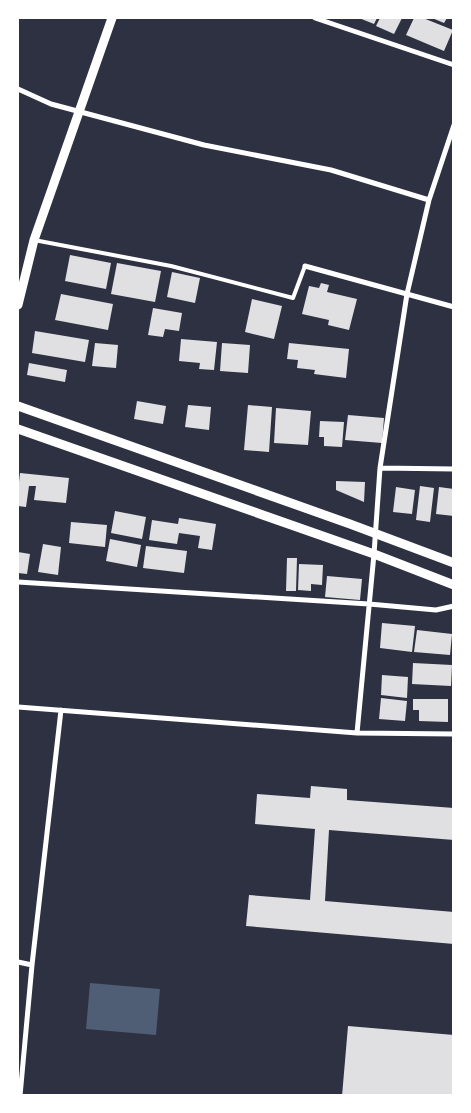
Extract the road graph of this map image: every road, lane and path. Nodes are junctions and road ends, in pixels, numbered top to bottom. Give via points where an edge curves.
1 (112, 18) edge
2 (315, 18) edge
3 (454, 65) edge
4 (18, 89) edge
5 (79, 111) junction
6 (454, 125) edge
7 (429, 200) junction
8 (34, 240) junction
9 (305, 266) joint
10 (407, 294) junction
11 (18, 305) edge
12 (454, 307) edge
13 (18, 406) edge
14 (18, 430) edge
15 (380, 468) junction
16 (454, 469) edge
17 (376, 534) junction
18 (374, 554) junction
19 (454, 563) edge
20 (18, 582) edge
21 (454, 585) edge
22 (369, 604) junction
23 (454, 606) edge
24 (18, 707) edge
25 (61, 710) junction
26 (357, 733) junction
27 (454, 734) edge
28 (18, 962) edge
29 (32, 965) junction
30 (20, 1096) edge

1 - 5 street
2 - 3 street
4 - 5 street via 51,104
5 - 7 street via 204,145 331,170
5 - 8 street
6 - 7 street
7 - 10 street
8 - 9 lane via 171,266 293,298
8 - 11 street
9 - 10 street
10 - 12 street
10 - 15 street
13 - 17 street
14 - 18 street
15 - 16 street
15 - 17 street
17 - 18 street
17 - 19 street
18 - 21 street
18 - 22 street
20 - 22 street
22 - 23 street via 436,610
22 - 26 street
24 - 25 street
25 - 26 street
25 - 29 street
26 - 27 street
28 - 29 street
29 - 30 street

